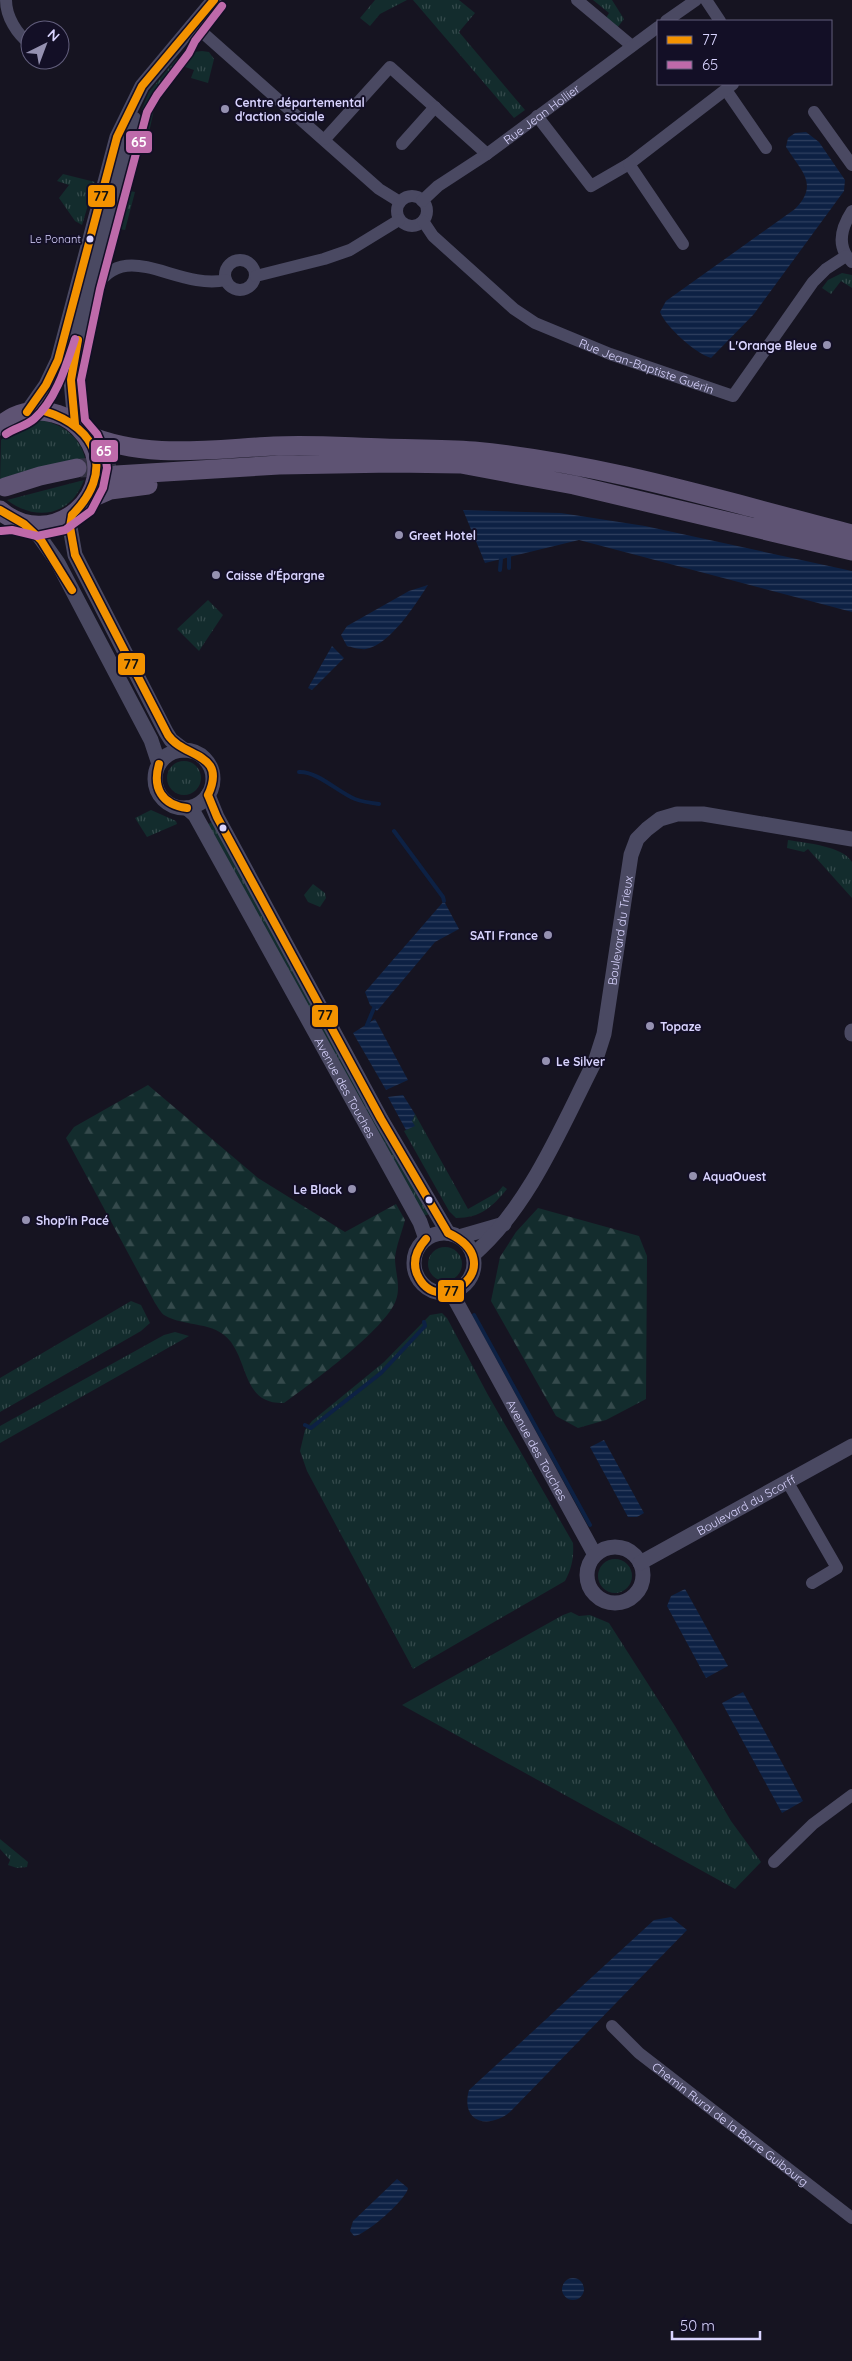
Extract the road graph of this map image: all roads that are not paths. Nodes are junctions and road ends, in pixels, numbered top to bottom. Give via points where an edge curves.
1 (6, 0) edge
2 (214, 0) edge
3 (577, 0) edge
4 (696, 0) edge
5 (706, 0) edge
6 (667, 20) edge
7 (719, 20) edge
8 (657, 28) edge
9 (190, 30) junction
10 (20, 36) edge
11 (632, 46) junction
12 (729, 87) edge
13 (435, 106) junction
14 (814, 112) dead end
15 (537, 116) junction
16 (324, 139) junction
17 (402, 144) dead end
18 (766, 148) dead end
19 (487, 154) junction
20 (629, 164) junction
21 (852, 165) edge
22 (422, 200) junction
23 (400, 202) junction
24 (852, 211) edge
25 (399, 220) junction
26 (423, 222) junction
27 (683, 244) dead end
28 (849, 259) edge
29 (256, 276) junction
30 (226, 280) junction
31 (87, 306) junction
32 (10, 417) edge
33 (80, 429) junction
34 (381, 448) junction
35 (354, 464) junction
36 (77, 472) tunnel mouth
37 (87, 500) junction
38 (9, 509) edge
39 (72, 515) junction
40 (852, 534) edge
41 (852, 551) edge
42 (184, 750) junction
43 (159, 764) junction
44 (208, 795) junction
45 (187, 808) junction
46 (852, 839) edge
47 (506, 1223) junction
48 (454, 1235) junction
49 (426, 1239) junction
50 (473, 1255) junction
51 (451, 1292) junction
52 (852, 1446) edge
53 (787, 1481) junction
54 (595, 1555) junction
55 (640, 1563) junction
56 (812, 1583) dead end
57 (852, 1795) edge
58 (774, 1862) dead end
59 (612, 2026) dead end
60 (852, 2218) edge

1 - 10 street via 6,10
2 - 9 street
3 - 11 street
4 - 6 street
5 - 7 street
8 - 11 street, Rue Jean Hollier
9 - 16 street
9 - 31 street via 138,108
9 - 32 street via 170,49 142,86 117,137 58,360 46,385
11 - 15 street, Rue Jean Hollier
12 - 18 street
12 - 20 street
13 - 16 street via 390,67
13 - 17 street
13 - 19 street
14 - 21 street
15 - 19 street, Rue Jean Hollier
15 - 20 street via 591,186
16 - 23 street via 379,189
19 - 22 street, Rue Jean Hollier
20 - 27 street
22 - 23 street via 415,196
22 - 26 street via 427,215
23 - 25 street via 396,211
24 - 28 street via 842,231 841,244
25 - 26 street via 410,227
25 - 29 street via 350,250
26 - 28 street, Rue Jean-Baptiste Guérin via 433,236 535,324 610,354 733,396 813,282 826,269
29 - 30 street via 249,288 242,291 229,286
29 - 30 street via 254,268 239,260 227,268
30 - 31 street via 190,281 147,267 124,265 108,272 100,280
31 - 33 street via 71,380
32 - 33 main road via 52,412
33 - 34 main road via 132,449 170,452 276,446
33 - 37 main road via 93,449 96,467 94,484
34 - 35 main road via 116,471
34 - 40 main road via 472,451 521,457 669,486
35 - 37 main road via 282,476 110,490
35 - 41 main road via 461,464 502,471
36 - 38 main road via 42,484
37 - 39 main road
38 - 39 main road via 50,525
38 - 43 street via 50,550 151,740
39 - 42 street via 70,527 75,555 166,732
42 - 43 street via 172,752
42 - 44 street via 201,756 210,766 213,780
43 - 45 street via 155,783 160,796 172,806
44 - 45 street via 199,804
44 - 48 street, Avenue des Touches via 220,823 381,1119
45 - 49 street, Avenue des Touches via 198,820 239,892 420,1222
46 - 47 street, Boulevard du Trieux via 704,814 677,814 660,819 637,839 631,855 604,1034 596,1059 517,1209
47 - 48 street
47 - 50 street, Boulevard du Trieux
48 - 49 street via 436,1234
48 - 50 street via 468,1245
49 - 51 street via 418,1248 415,1259 417,1276 429,1288
50 - 51 street via 474,1267 470,1278 463,1287
51 - 54 street, Avenue des Touches
52 - 53 street, Boulevard du Scorff
53 - 55 street, Boulevard du Scorff
53 - 56 street via 837,1568
54 - 55 street via 606,1548 621,1548 635,1555
54 - 55 street via 587,1571 587,1580 594,1594 611,1603 624,1602 636,1594 643,1577
57 - 58 street via 813,1824
59 - 60 street, Chemin Rural de la Barre Guibourg via 639,2052

